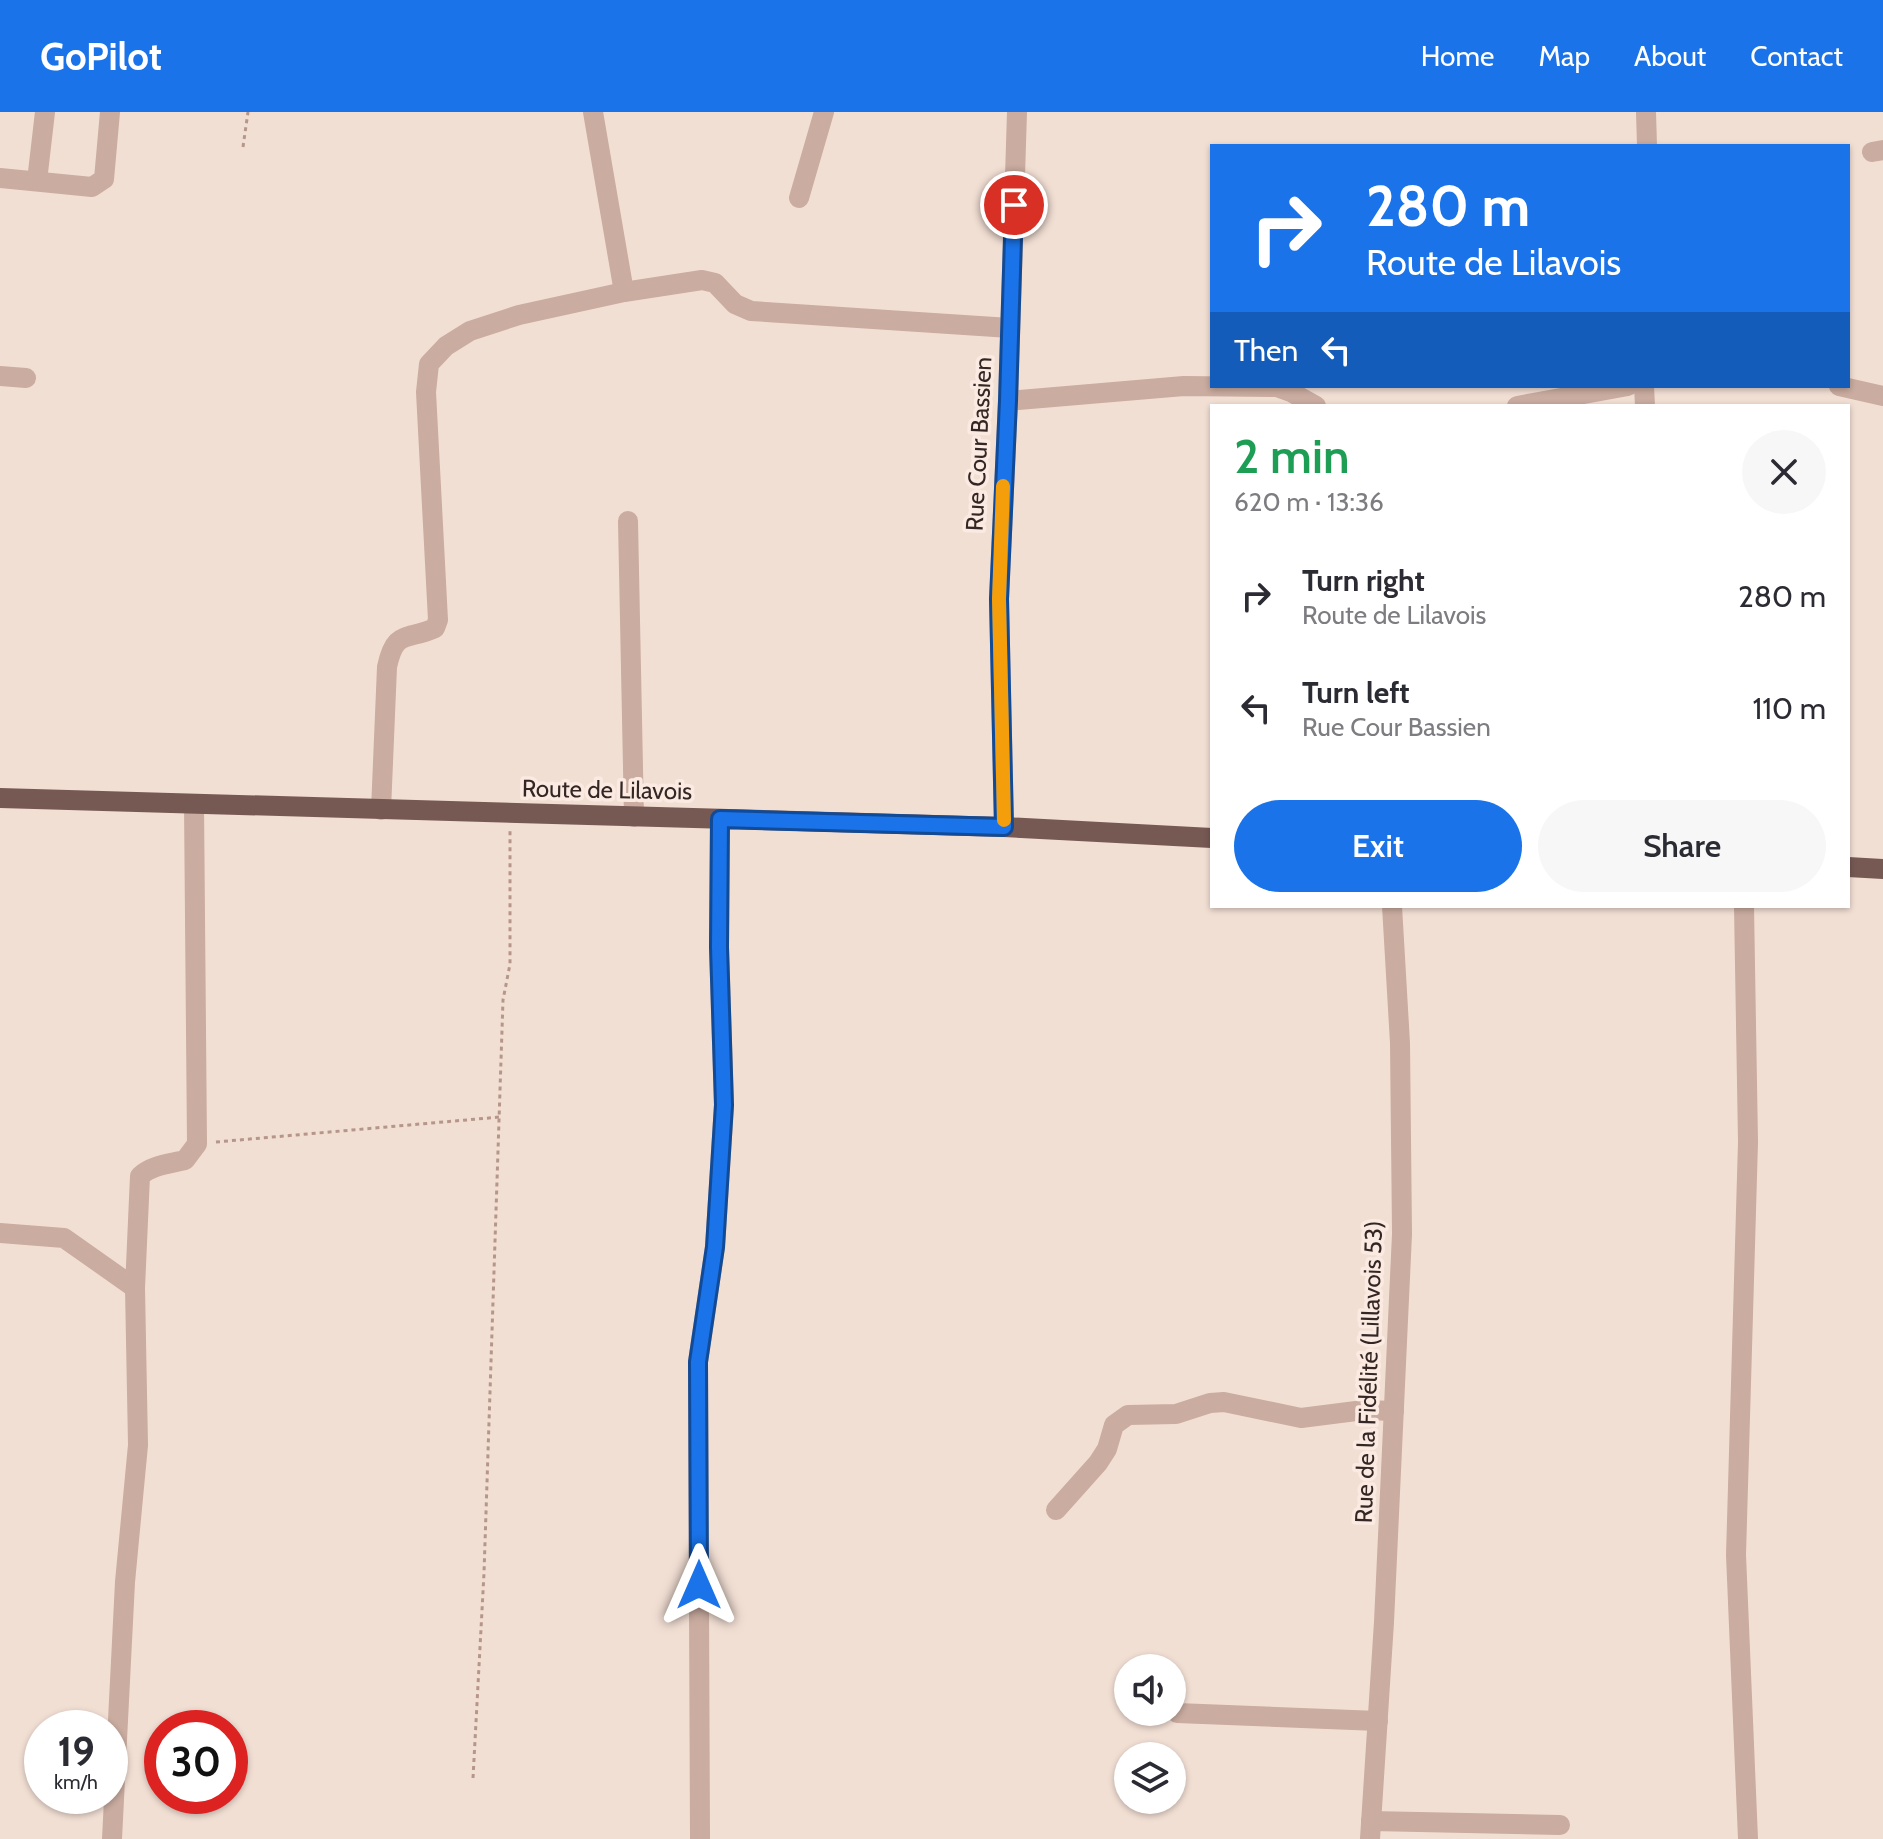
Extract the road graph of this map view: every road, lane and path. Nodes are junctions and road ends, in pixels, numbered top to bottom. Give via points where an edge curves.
1 (45, 112) edge
2 (110, 112) edge
3 (248, 112) edge
4 (593, 112) edge
5 (824, 112) edge
6 (1017, 112) edge
7 (1646, 112) edge
8 (1647, 144) edge
9 (243, 147) dead end
10 (0, 178) edge
11 (37, 181) junction
12 (799, 198) dead end
13 (624, 292) junction
14 (1010, 328) junction
15 (0, 376) edge
16 (26, 378) dead end
17 (1210, 386) edge
18 (1280, 388) edge
19 (1617, 388) edge
20 (1848, 388) edge
21 (1883, 396) edge
22 (1008, 401) junction
23 (1312, 404) edge
24 (1528, 404) edge
25 (628, 521) dead end
26 (0, 798) edge
27 (194, 804) junction
28 (381, 810) junction
29 (510, 814) junction
30 (634, 817) junction
31 (720, 819) junction
32 (1004, 827) junction
33 (1210, 838) edge
34 (1850, 867) edge
35 (1883, 869) edge
36 (1392, 908) edge
37 (1744, 908) edge
38 (501, 1117) junction
39 (197, 1144) junction
40 (0, 1233) edge
41 (135, 1288) junction
42 (1394, 1411) junction
43 (1056, 1510) dead end
44 (1186, 1713) edge
45 (1378, 1721) junction
46 (473, 1778) dead end
47 (1560, 1825) dead end
48 (1370, 1830) edge
49 (112, 1839) edge
50 (700, 1839) edge
51 (1748, 1839) edge

1 - 11 street
2 - 11 street via 100,184
3 - 9 path
4 - 13 street
5 - 12 street
6 - 14 street, Rue Cour Bassien
7 - 8 street
10 - 11 street
13 - 14 street via 702,280 715,283 735,304 751,311
13 - 28 street via 470,331 429,364 438,620 435,628 403,636 391,649
14 - 22 street, Rue Cour Bassien
15 - 16 street
17 - 22 street
18 - 23 street
19 - 24 street
20 - 21 street
22 - 32 street, Rue Cour Bassien via 999,599
25 - 30 street
26 - 27 main road, Route de Lilavois
27 - 28 main road, Route de Lilavois
27 - 39 street
28 - 29 main road, Route de Lilavois
29 - 30 main road, Route de Lilavois
29 - 38 path via 510,964 503,1000
30 - 31 main road, Route de Lilavois
31 - 32 main road, Route de Lilavois
31 - 50 street via 724,1105 715,1247 698,1362
32 - 33 main road, Route de Lilavois
34 - 35 main road
36 - 42 street, Rue de la Fidélité (Lillavois 53) via 1402,1234
37 - 51 street via 1748,1142 1736,1555
38 - 39 path
38 - 46 path
39 - 41 street via 185,1160 140,1176
40 - 41 street via 64,1238
41 - 49 street via 138,1445
42 - 43 street via 1301,1418 1224,1402 1176,1414 1128,1415 1114,1425 1098,1463
42 - 45 street, Rue de la Fidélité (Lillavois 53)
44 - 45 street
45 - 48 street, Rue de la Fidélité (Lillavois 53)
47 - 48 street

